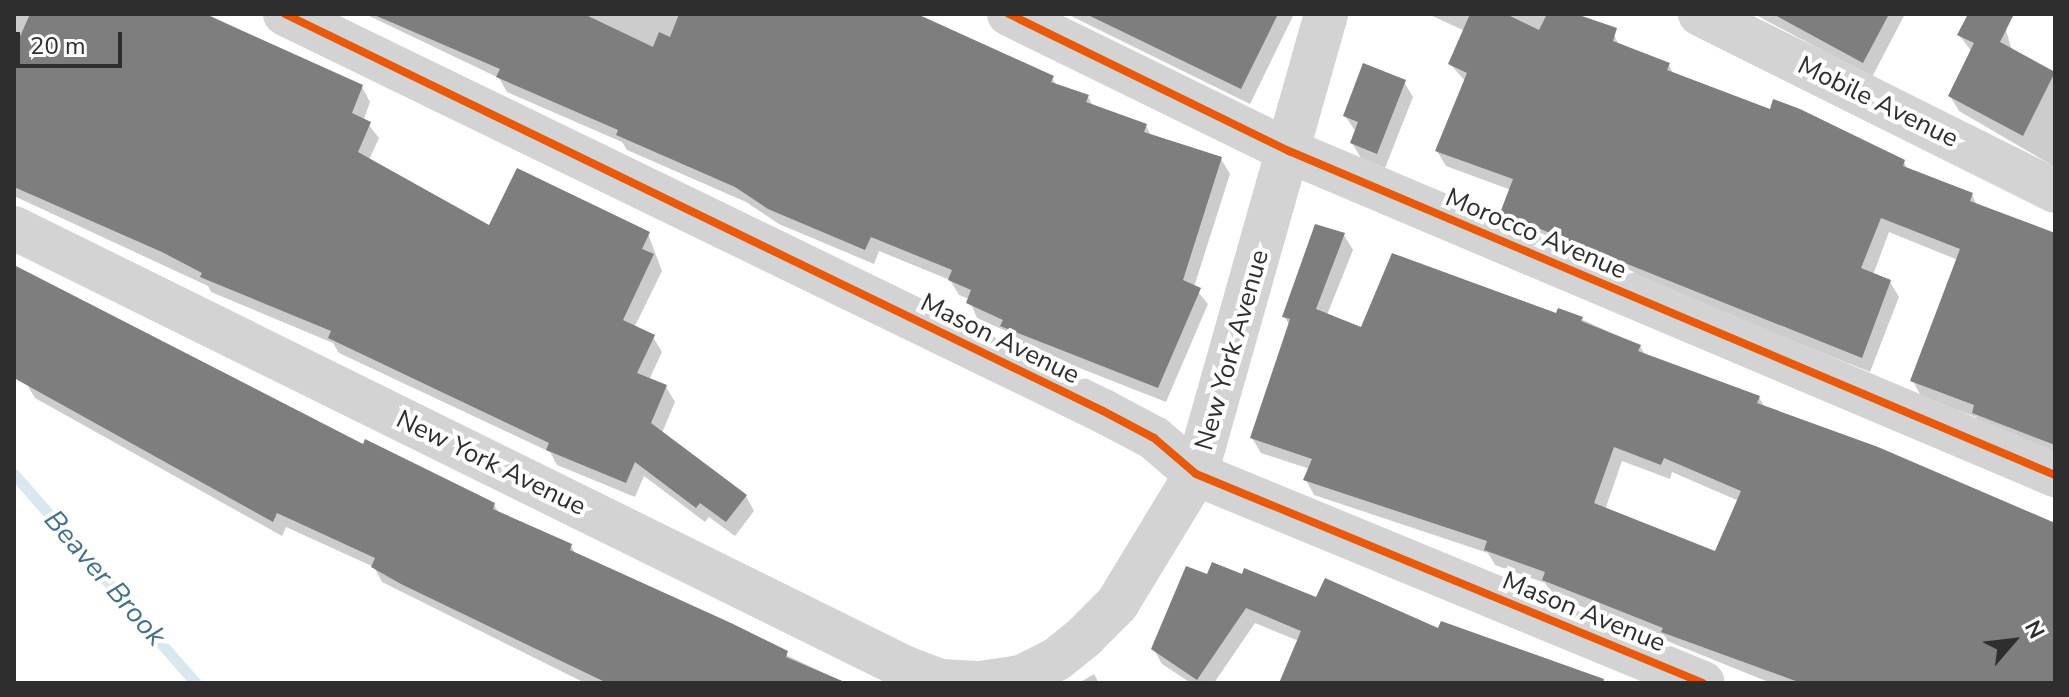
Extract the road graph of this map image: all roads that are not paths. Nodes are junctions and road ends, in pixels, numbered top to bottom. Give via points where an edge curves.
1 (285, 14) edge
2 (1009, 14) edge
3 (1326, 14) edge
4 (1700, 14) edge
5 (1289, 151) junction
6 (2055, 191) edge
7 (14, 228) edge
8 (1196, 474) junction
9 (2055, 475) edge
10 (973, 683) edge
11 (980, 683) edge
12 (1703, 683) edge

1 - 8 street, Mason Avenue via 1103,411 1154,438
2 - 5 street, Morocco Avenue
3 - 5 street, New York Avenue
4 - 6 street, Mobile Avenue
5 - 8 street, New York Avenue
5 - 9 street, Morocco Avenue
7 - 10 street, New York Avenue via 906,668 940,681
8 - 11 street, New York Avenue via 1124,594 1085,636 1057,659 1021,677
8 - 12 street, Mason Avenue

